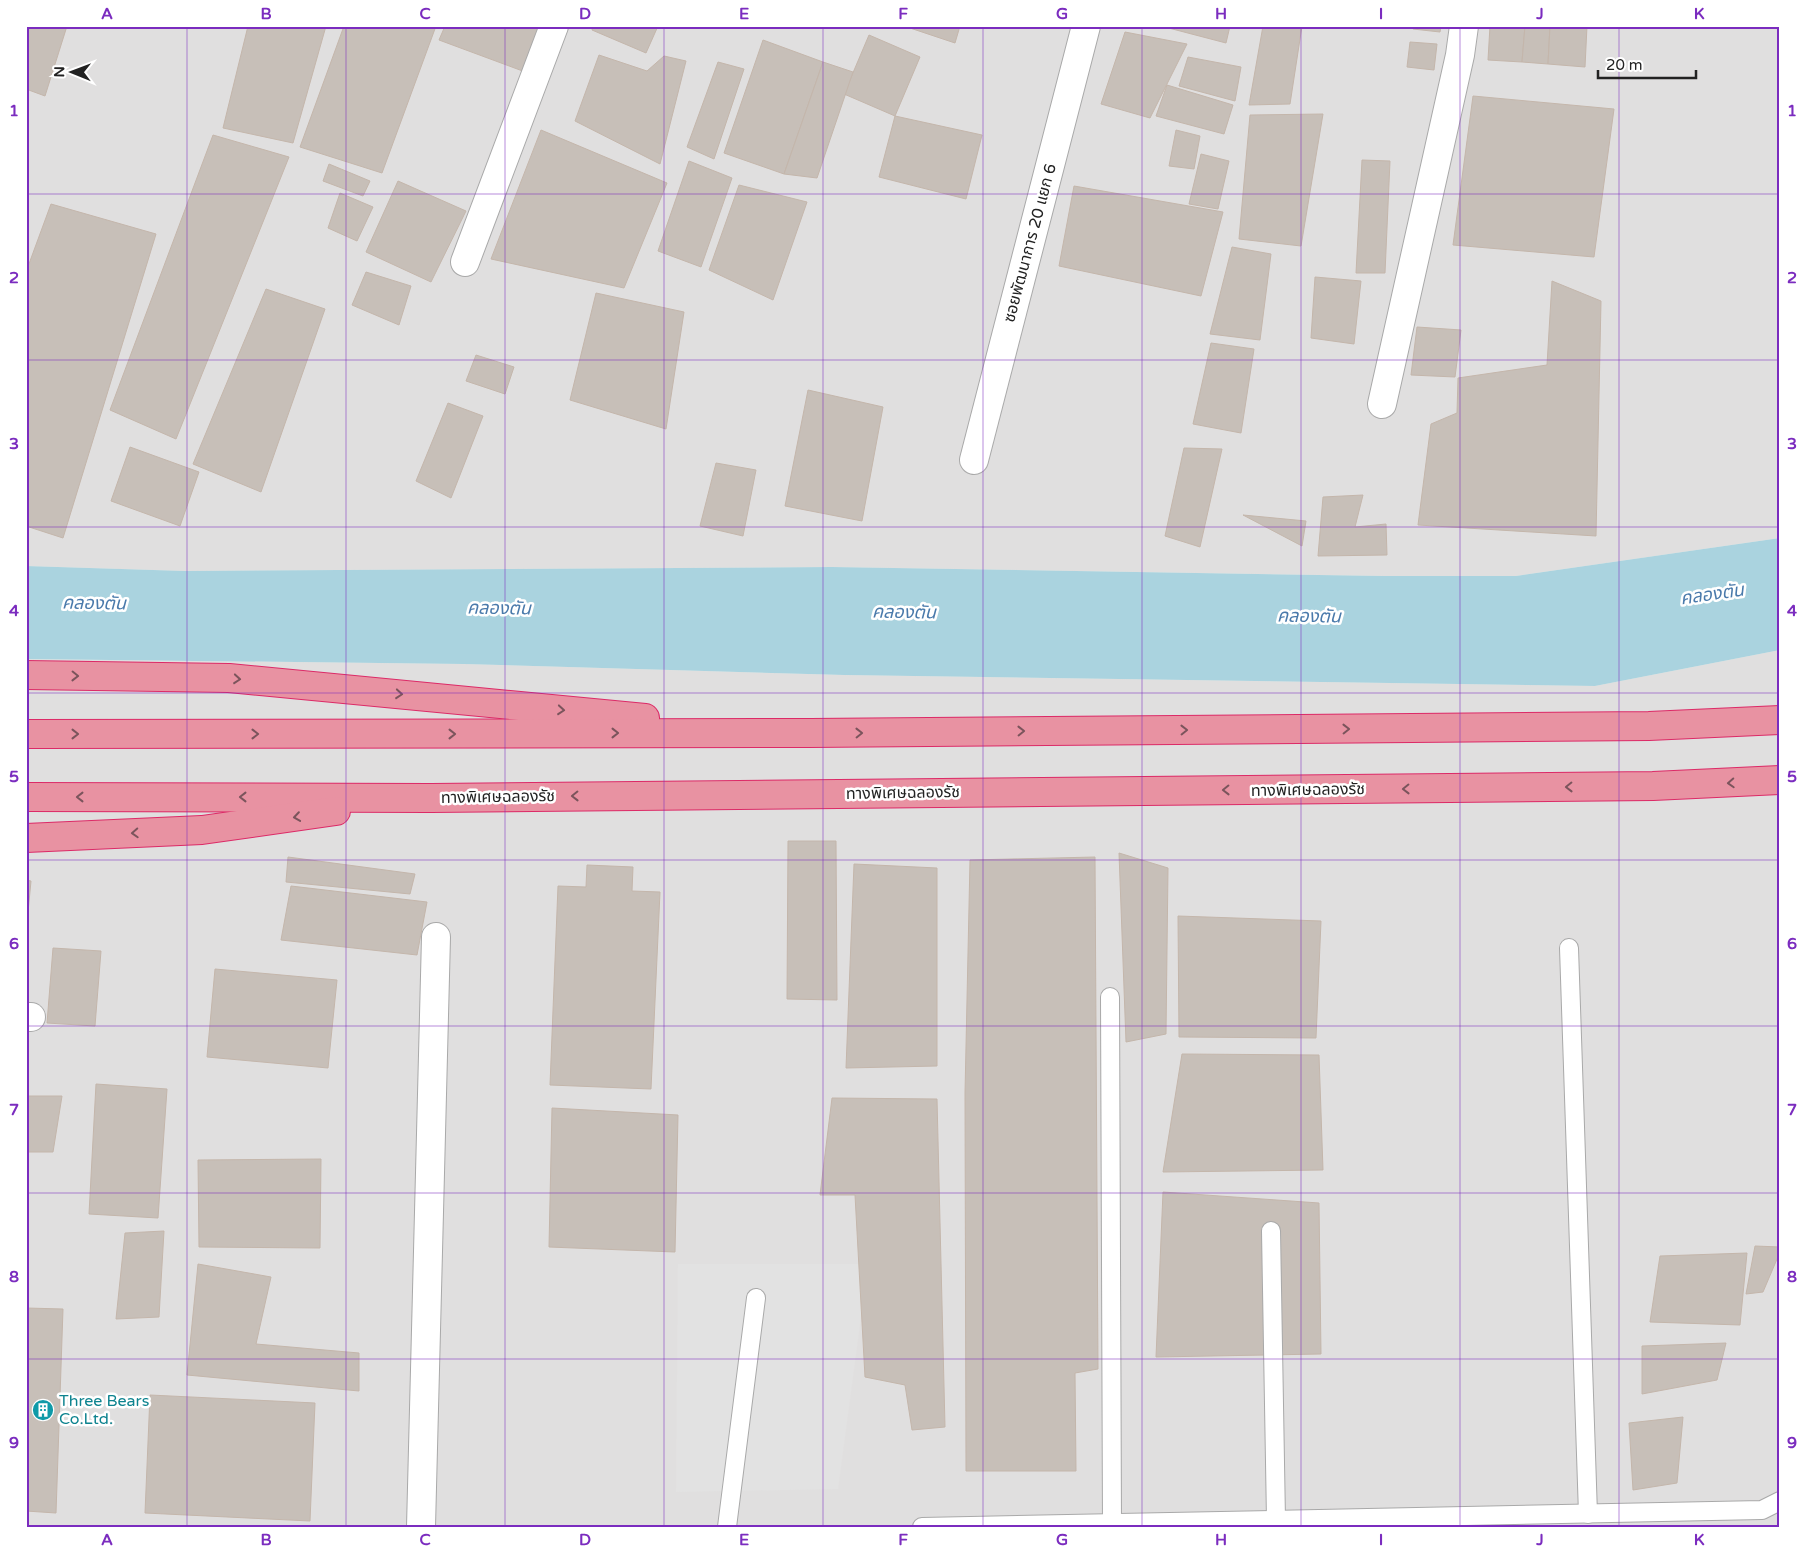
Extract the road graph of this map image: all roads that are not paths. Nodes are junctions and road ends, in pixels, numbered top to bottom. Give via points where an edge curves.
1 (554, 26) edge
2 (1086, 26) edge
3 (1464, 26) edge
4 (465, 262) dead end
5 (1382, 404) dead end
6 (974, 460) dead end
7 (26, 675) edge
8 (1780, 720) edge
9 (810, 733) junction
10 (26, 734) edge
11 (1780, 780) edge
12 (26, 797) edge
13 (432, 798) junction
14 (26, 838) edge
15 (436, 937) dead end
16 (1569, 948) dead end
17 (1110, 997) dead end
18 (1271, 1231) dead end
19 (756, 1298) dead end
20 (1780, 1502) edge
21 (1588, 1514) junction
22 (1276, 1520) junction
23 (1112, 1523) junction
24 (421, 1527) edge
25 (727, 1527) edge
26 (922, 1527) edge

1 - 4 street
2 - 6 street, ซอยพัฒนาการ 20 แยก 6
3 - 5 street
7 -> 9 highway via 229,678
9 -> 8 highway via 1649,726
10 -> 9 highway
11 -> 13 highway, ทางพิเศษฉลองรัช via 1653,786
13 -> 12 highway, ทางพิเศษฉลองรัช
13 -> 14 highway via 202,830
15 - 24 street
16 - 21 lane
17 - 23 lane
18 - 22 lane
19 - 25 lane
20 - 21 lane via 1762,1510
21 - 22 lane
22 - 23 lane
23 - 26 lane

